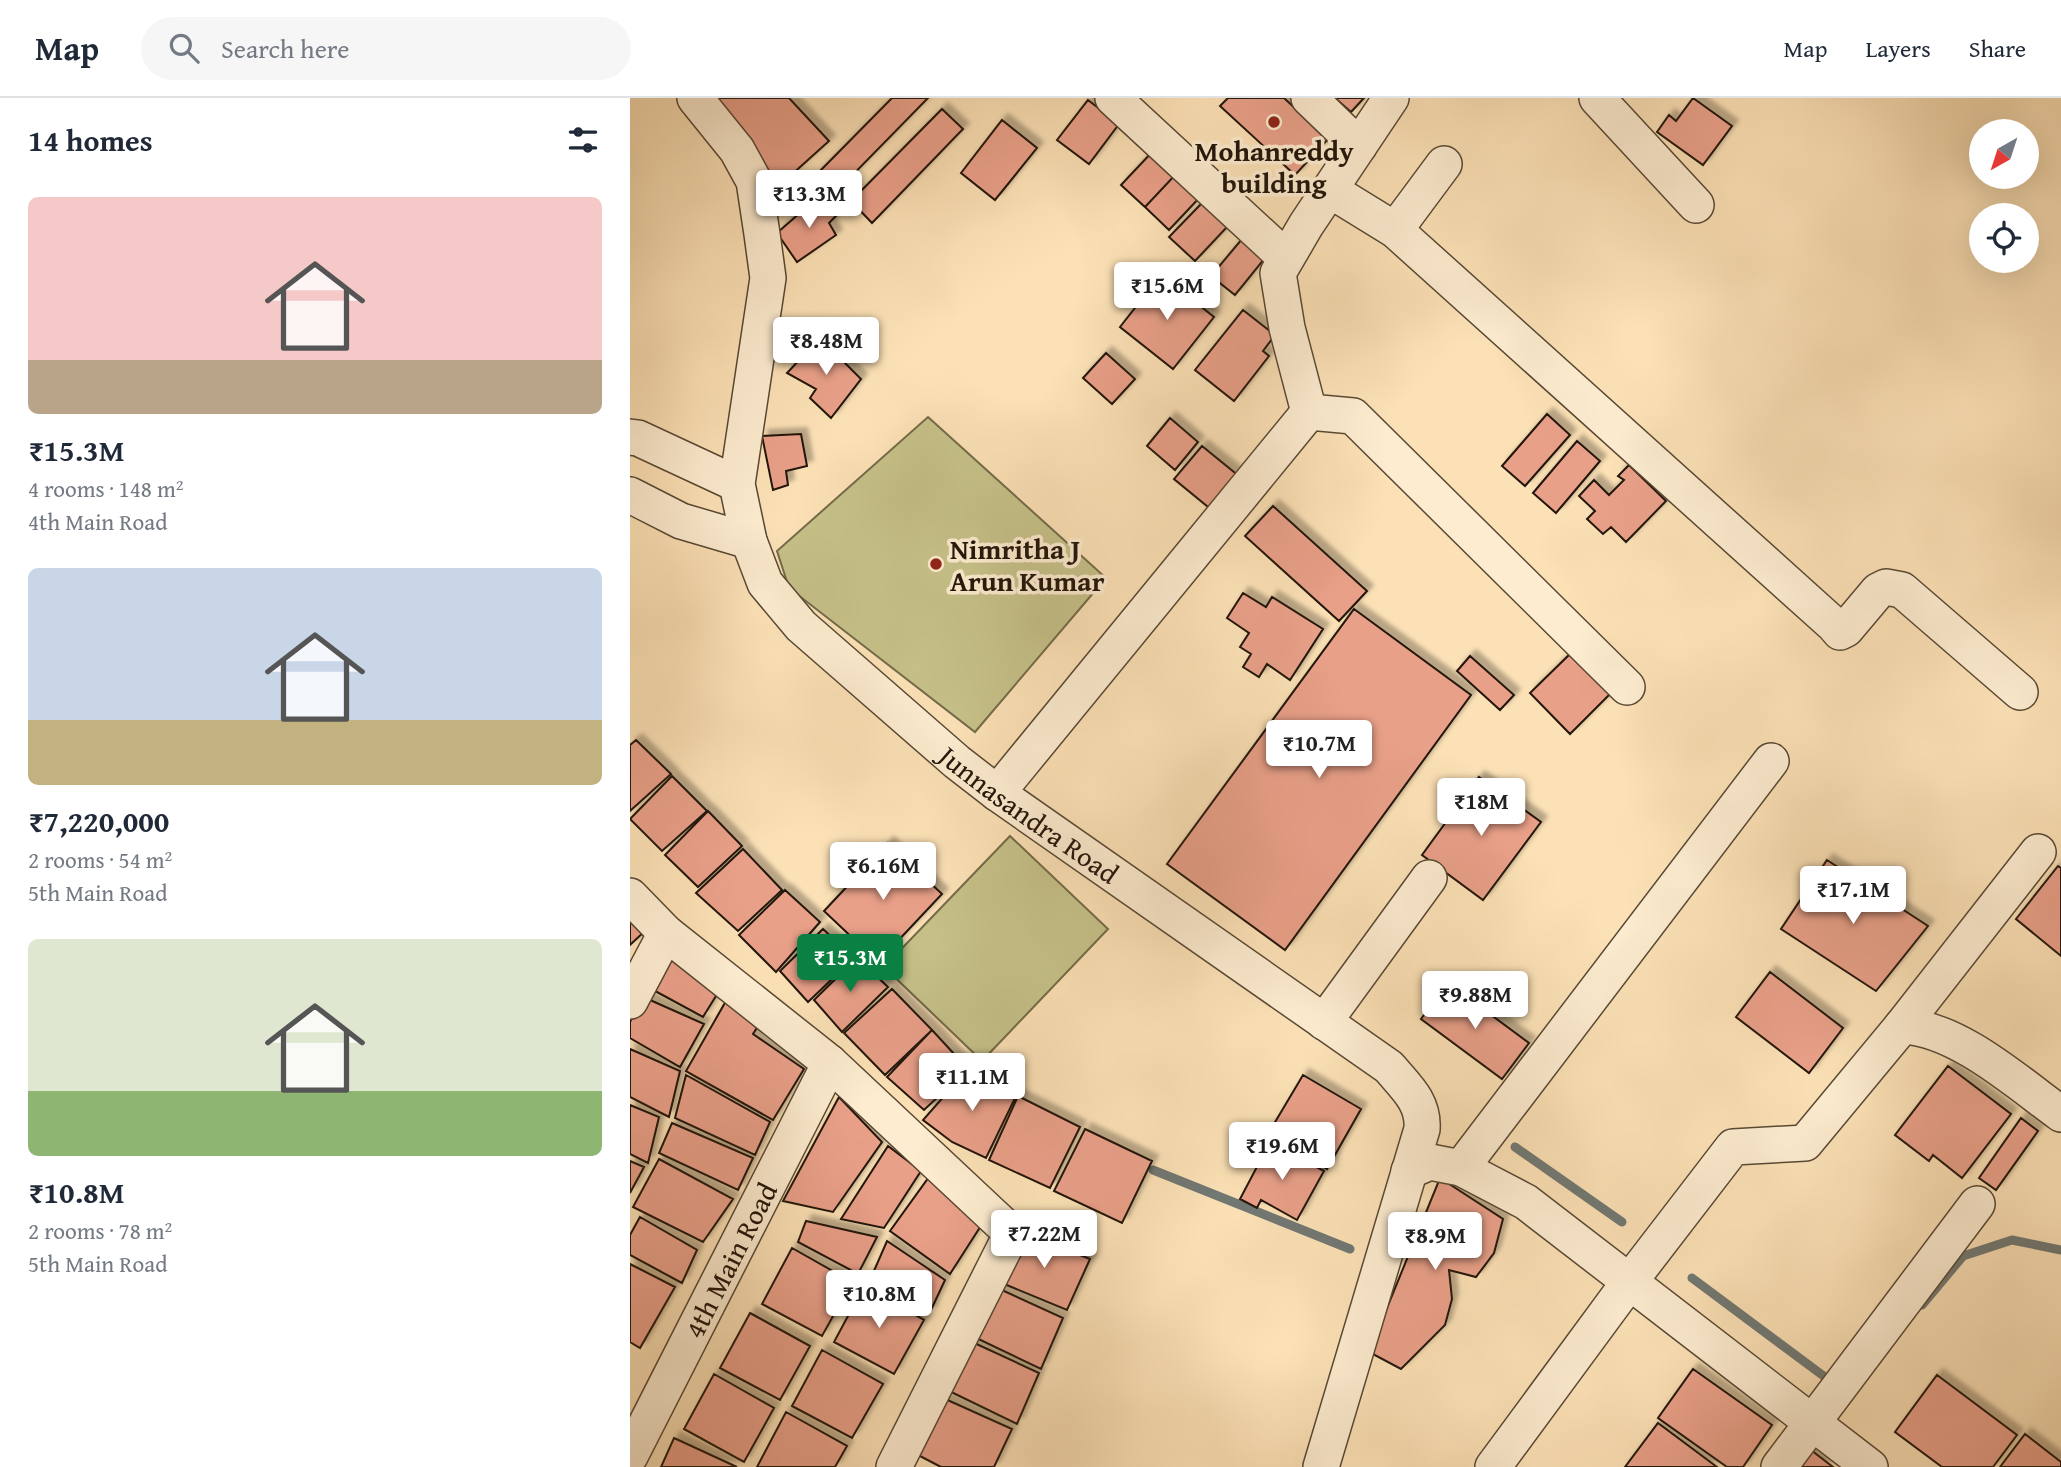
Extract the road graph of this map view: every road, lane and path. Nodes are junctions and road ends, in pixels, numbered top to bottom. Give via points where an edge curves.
1 (695, 98) edge
2 (1112, 98) edge
3 (1309, 98) edge
4 (1391, 98) edge
5 (1597, 98) edge
6 (1359, 146) junction
7 (1444, 163) dead end
8 (1330, 190) junction
9 (1696, 205) dead end
10 (1395, 230) junction
11 (1286, 258) junction
12 (1309, 412) junction
13 (630, 437) edge
14 (737, 484) junction
15 (630, 495) edge
16 (749, 541) junction
17 (1627, 687) dead end
18 (2020, 692) dead end
19 (1771, 761) dead end
20 (997, 793) junction
21 (2038, 852) dead end
22 (1429, 878) dead end
23 (630, 896) edge
24 (666, 933) junction
25 (630, 1001) edge
26 (1324, 1022) junction
27 (1902, 1026) junction
28 (830, 1063) junction
29 (2061, 1114) edge
30 (1461, 1168) junction
31 (1409, 1171) junction
32 (1977, 1204) dead end
33 (1630, 1281) junction
34 (1811, 1423) junction
35 (630, 1456) edge
36 (894, 1467) edge
37 (1321, 1467) edge
38 (1493, 1467) edge
39 (1779, 1467) edge
40 (1870, 1467) edge

1 - 14 street, Junnasandra Road via 737,150 754,181 768,278
2 - 11 street
3 - 6 street
4 - 6 street
5 - 9 street
6 - 8 street
7 - 10 street
8 - 10 street
8 - 11 street
10 - 18 street via 1840,632 1878,591 1886,587 1902,590
11 - 12 street via 1278,273
12 - 17 street via 1353,416
12 - 20 street
13 - 14 street
14 - 16 street, Junnasandra Road
15 - 16 street via 681,522
16 - 20 street, Junnasandra Road via 765,583 801,626
19 - 30 street
20 - 26 street, Junnasandra Road
21 - 27 street
22 - 26 street
23 - 24 street
24 - 25 street
24 - 28 street
26 - 31 street, Junnasandra Road via 1389,1067 1419,1103 1422,1129
27 - 29 street via 1921,1027 1972,1050
27 - 33 street via 1805,1143 1733,1147
28 - 35 street, 4th Main Road
28 - 36 street via 1004,1226 1010,1237
30 - 31 street via 1430,1162
30 - 33 street via 1526,1202
31 - 37 street, Junnasandra Road
32 - 34 street
33 - 34 street
33 - 38 street
34 - 39 street
34 - 40 street

